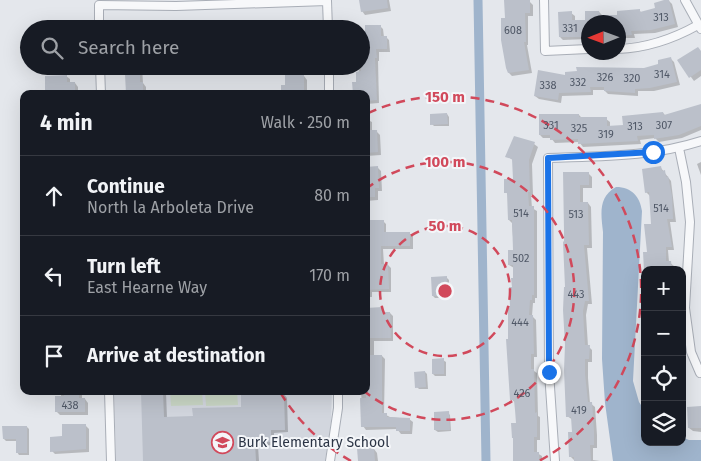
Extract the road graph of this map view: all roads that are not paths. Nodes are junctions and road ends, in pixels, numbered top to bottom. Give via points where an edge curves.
1 (544, 0) edge
2 (685, 0) edge
3 (99, 20) edge
4 (328, 20) edge
5 (700, 27) edge
6 (626, 48) edge
7 (581, 49) edge
8 (100, 75) edge
9 (329, 75) edge
10 (101, 90) edge
11 (330, 90) edge
12 (701, 140) edge
13 (679, 148) junction
14 (700, 373) edge
15 (109, 395) edge
16 (338, 395) edge
17 (111, 461) edge
18 (330, 461) edge
19 (555, 461) edge

1 - 7 street via 545,51
2 - 5 street
3 - 4 street via 99,5 327,2
5 - 6 street via 655,44
8 - 10 street
9 - 11 street
12 - 13 street
13 - 14 street via 690,222 685,308 691,352
13 - 19 street via 548,158 549,372
15 - 17 street
16 - 18 street

